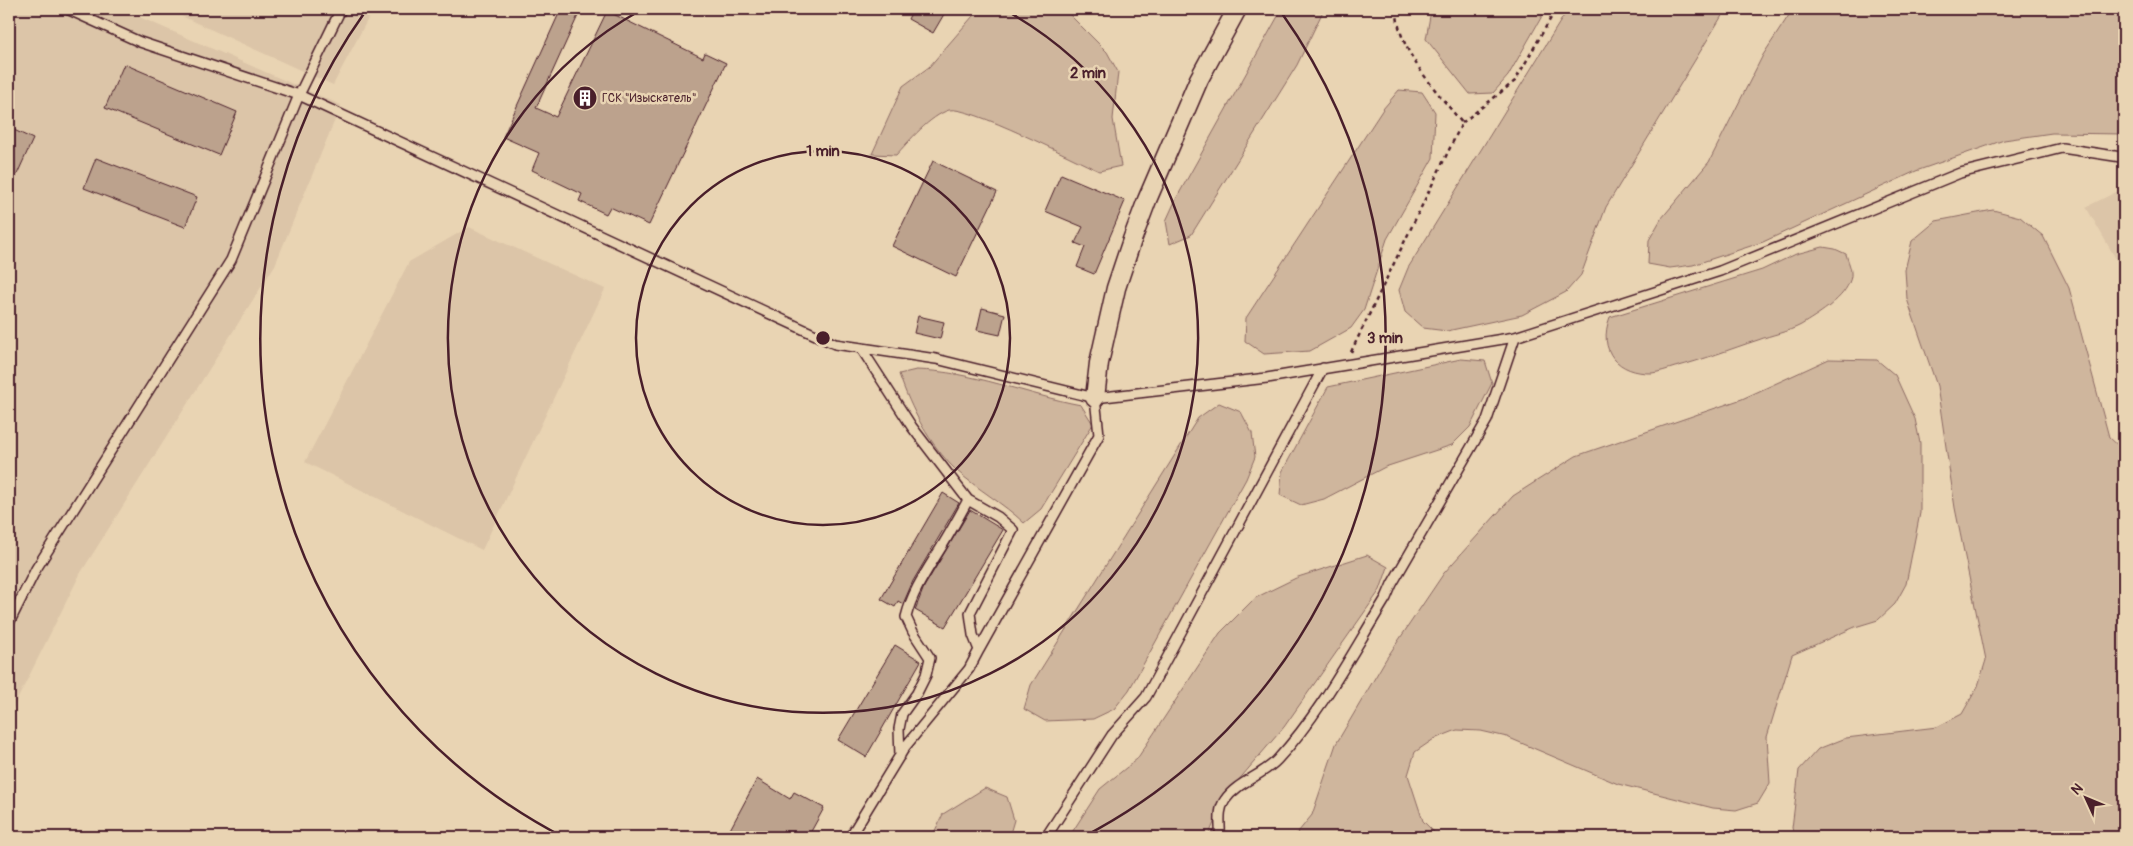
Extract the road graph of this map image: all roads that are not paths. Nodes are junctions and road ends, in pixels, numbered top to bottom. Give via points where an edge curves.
1 (67, 9) edge
2 (341, 9) edge
3 (1237, 9) edge
4 (299, 95) junction
5 (2124, 156) edge
6 (1514, 336) junction
7 (861, 348) junction
8 (1323, 368) junction
9 (1095, 398) junction
10 (968, 500) junction
11 (9, 623) edge
12 (979, 650) junction
13 (900, 756) junction
14 (850, 837) edge
15 (1046, 837) edge
16 (1220, 837) edge

1 - 4 lane via 140,42
2 - 4 lane
3 - 9 street via 1199,79 1138,224 1116,288 1099,363
4 - 7 lane via 835,344
4 - 11 lane via 232,260 36,568
5 - 6 lane via 2062,148 1960,172 1720,271
6 - 8 lane
6 - 16 lane via 1487,420 1386,598 1311,719 1275,762 1224,801 1220,814
7 - 9 lane via 936,359
7 - 10 lane via 912,427
8 - 9 lane via 1267,378
8 - 15 lane via 1146,697 1112,735
9 - 12 lane via 1099,436
10 - 12 lane via 1013,530 970,613
10 - 13 lane via 909,603 906,617 930,658 926,675 902,714
12 - 13 lane via 969,669
13 - 14 lane

